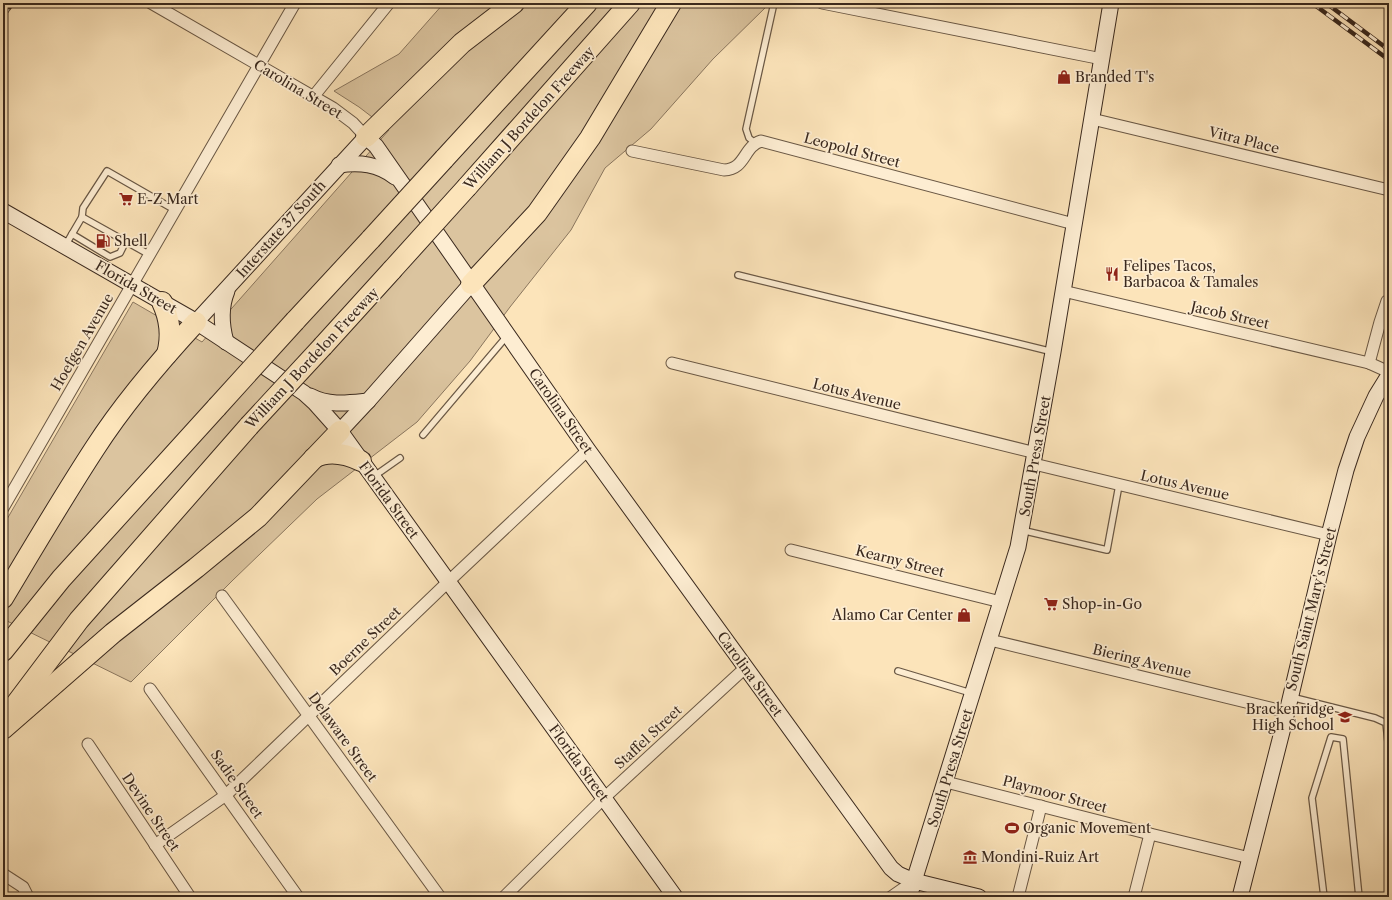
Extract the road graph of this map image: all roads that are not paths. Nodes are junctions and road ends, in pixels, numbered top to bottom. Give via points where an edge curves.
1 (151, 3) edge
2 (295, 3) edge
3 (389, 3) edge
4 (514, 3) edge
5 (586, 3) edge
6 (630, 3) edge
7 (671, 3) edge
8 (774, 3) edge
9 (822, 3) edge
10 (1111, 3) edge
11 (1102, 59) junction
12 (259, 65) junction
13 (313, 97) junction
14 (1092, 119) junction
15 (366, 137) junction
16 (755, 143) junction
17 (632, 151) dead end
18 (339, 165) junction
19 (398, 178) junction
20 (1389, 190) edge
21 (175, 210) junction
22 (4, 213) edge
23 (82, 217) junction
24 (1074, 224) junction
25 (68, 240) junction
26 (126, 242) junction
27 (150, 255) junction
28 (738, 275) dead end
29 (471, 284) junction
30 (132, 285) junction
31 (228, 288) junction
32 (1063, 290) junction
33 (1388, 300) edge
34 (162, 302) junction
35 (196, 322) junction
36 (508, 336) junction
37 (226, 342) junction
38 (1053, 352) junction
39 (167, 354) junction
40 (672, 363) dead end
41 (1369, 363) junction
42 (1389, 374) edge
43 (304, 393) junction
44 (368, 401) junction
45 (340, 431) junction
46 (423, 435) dead end
47 (588, 450) junction
48 (314, 458) junction
49 (400, 458) dead end
50 (1035, 459) junction
51 (361, 461) junction
52 (372, 477) junction
53 (1118, 485) junction
54 (3, 508) edge
55 (1021, 530) junction
56 (1329, 535) junction
57 (791, 550) dead end
58 (449, 581) junction
59 (222, 596) dead end
60 (3, 598) edge
61 (1001, 602) junction
62 (990, 640) junction
63 (3, 651) edge
64 (745, 668) junction
65 (898, 671) dead end
66 (150, 689) dead end
67 (973, 694) junction
68 (1291, 696) junction
69 (1287, 712) junction
70 (309, 716) junction
71 (3, 721) edge
72 (3, 729) edge
73 (88, 744) dead end
74 (1389, 751) edge
75 (946, 782) junction
76 (226, 795) junction
77 (604, 798) junction
78 (1041, 806) junction
79 (1150, 834) junction
80 (155, 845) junction
81 (1250, 858) junction
82 (3, 874) edge
83 (914, 881) junction
84 (28, 897) edge
85 (190, 897) edge
86 (298, 897) edge
87 (440, 897) edge
88 (504, 897) edge
89 (675, 897) edge
90 (891, 897) edge
91 (909, 897) edge
92 (979, 897) edge
93 (1018, 897) edge
94 (1134, 897) edge
95 (1240, 897) edge
96 (1324, 897) edge
97 (1359, 897) edge

1 - 12 street, Carolina Street
2 - 12 street, Hoefgen Avenue
3 - 13 street
4 - 15 highway via 462,43
5 - 63 highway, bridge via 60,579
6 - 71 highway, William J Bordelon Freeway, bridge via 467,187 249,426 79,620
7 - 29 highway via 590,138 536,213
8 - 16 lane via 746,129 749,138
9 - 11 street
10 - 11 main road, South Presa Street
11 - 14 main road, South Presa Street
12 - 13 street, Carolina Street
12 - 21 street, Hoefgen Avenue
13 - 15 street, Carolina Street via 343,114
14 - 20 street, Vitra Place
14 - 24 main road, South Presa Street
15 - 18 main road, Interstate 37 South
15 - 19 main road, Carolina Street via 376,146
16 - 17 street via 739,165 730,170
16 - 24 street, Leopold Street via 761,141
18 - 19 main road via 366,164 383,169
18 - 31 main road, Interstate 37 South
19 - 29 main road, Carolina Street
21 - 23 lane via 107,171 83,208
21 - 27 street, Hoefgen Avenue
22 - 25 main road, Florida Street
23 - 25 lane
23 - 26 lane
24 - 32 main road, South Presa Street
25 - 26 lane via 110,257 120,253
25 - 30 main road, Florida Street
26 - 27 lane
27 - 30 street, Hoefgen Avenue
28 - 38 lane
29 - 36 main road, Carolina Street
29 - 44 main road
30 - 34 main road, Florida Street
30 - 54 street, Hoefgen Avenue
31 - 35 main road, Interstate 37 South
31 - 37 main road via 222,311
32 - 38 main road, South Presa Street
32 - 41 street, Jacob Street
33 - 41 street
34 - 35 main road, Florida Street
34 - 39 highway via 170,327
35 - 37 main road, Florida Street
35 - 39 highway
36 - 46 lane
36 - 47 main road, Carolina Street
37 - 43 main road, Florida Street
38 - 50 main road, South Presa Street
39 - 60 highway via 96,447
40 - 50 street, Lotus Avenue
41 - 42 street, Jacob Street
42 - 56 main road, South Saint Mary's Street via 1357,437
43 - 44 main road via 319,400 335,403
43 - 45 main road, Florida Street
44 - 45 main road
45 - 48 highway
45 - 51 main road, Florida Street
47 - 58 street, Boerne Street
47 - 64 main road, Carolina Street
48 - 51 highway via 334,453 352,456
48 - 72 highway via 258,518 113,633
49 - 52 lane
50 - 53 street, Lotus Avenue
50 - 55 main road, South Presa Street
51 - 52 main road, Florida Street
52 - 58 main road, Florida Street
53 - 55 lane via 1107,550
53 - 56 street, Lotus Avenue
55 - 61 main road, South Presa Street
56 - 68 main road, South Saint Mary's Street
57 - 61 street, Kearny Street
58 - 70 street, Boerne Street
58 - 77 main road, Florida Street
59 - 70 street, Delaware Street
61 - 62 main road, South Presa Street
62 - 67 main road, South Presa Street
62 - 69 street, Biering Avenue
64 - 77 street, Staffel Street
64 - 83 main road, Carolina Street via 891,868
65 - 67 lane
66 - 76 street, Sadie Street
67 - 75 main road, South Presa Street
68 - 69 main road, South Saint Mary's Street
68 - 74 lane via 1386,723
69 - 81 main road, South Saint Mary's Street
70 - 76 street, Boerne Street
70 - 87 street, Delaware Street
73 - 80 street, Devine Street
75 - 78 street, Playmoor Street
75 - 83 main road, South Presa Street
76 - 80 street, Boerne Street
76 - 86 street, Sadie Street
77 - 88 street, Staffel Street
77 - 89 main road, Florida Street
78 - 79 street, Playmoor Street
78 - 93 street
79 - 81 street, Playmoor Street
79 - 94 street
80 - 85 street, Devine Street
81 - 95 main road, South Saint Mary's Street
82 - 84 street via 23,886
83 - 90 street
83 - 91 main road, South Presa Street
83 - 92 main road, Carolina Street
96 - 97 lane via 1312,798 1331,738 1343,739

